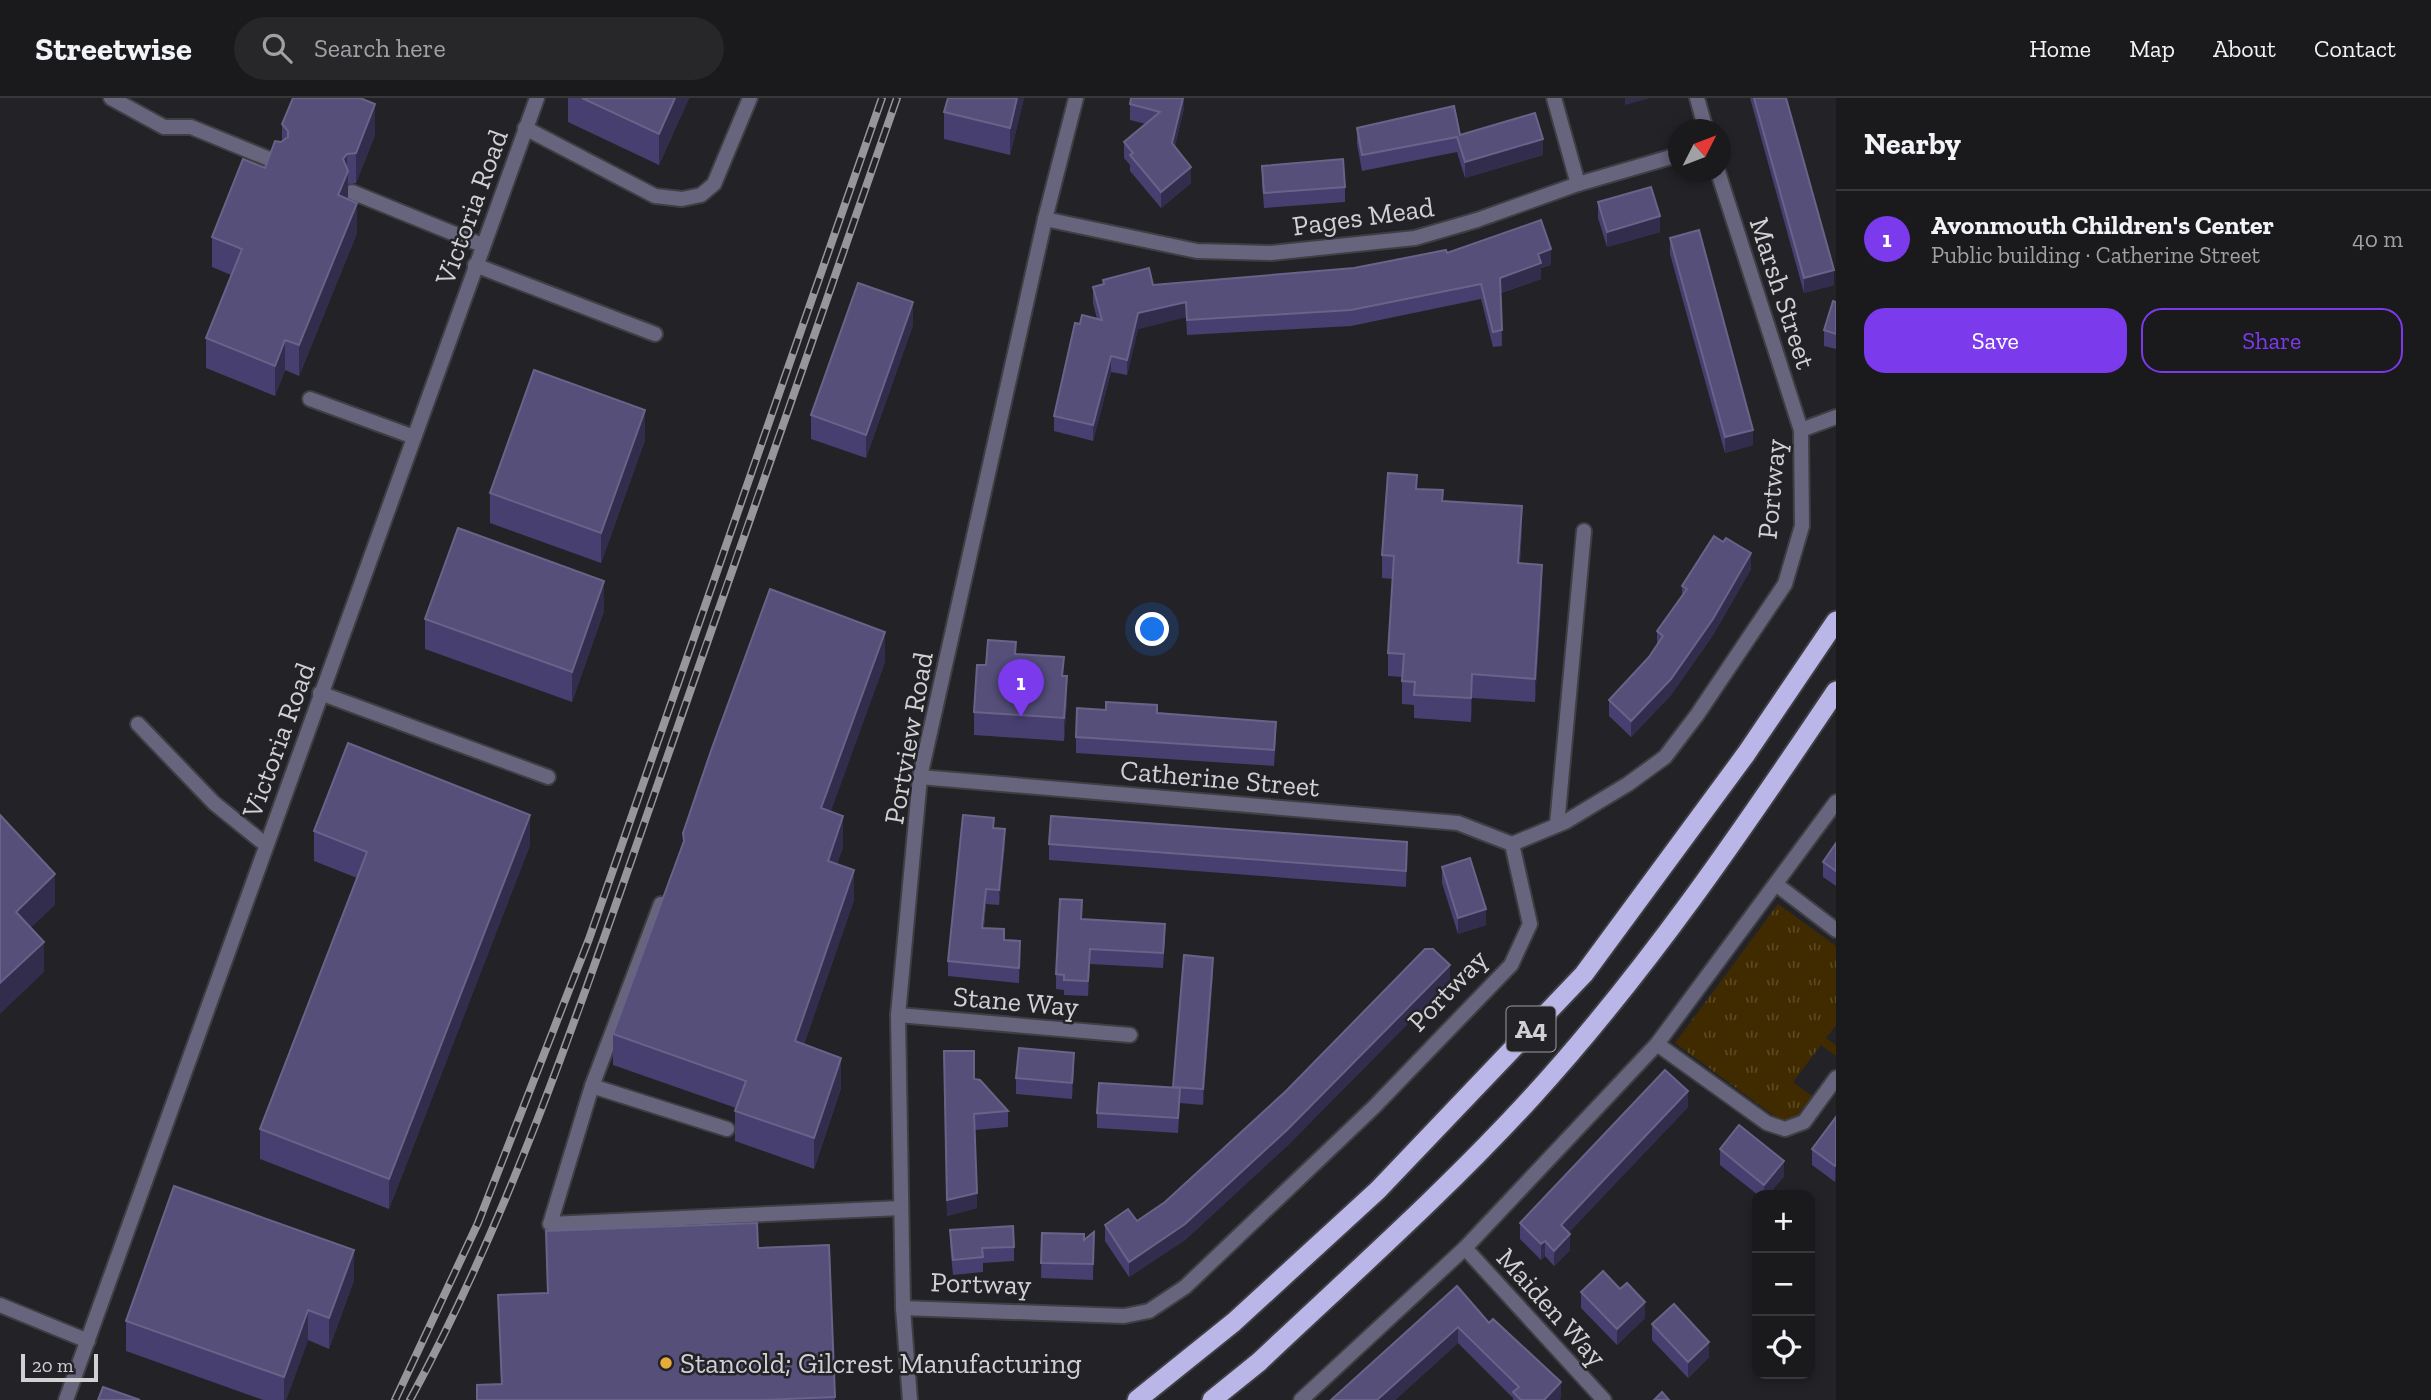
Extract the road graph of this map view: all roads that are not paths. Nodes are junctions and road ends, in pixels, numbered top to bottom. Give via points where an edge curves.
1 (111, 98) edge
2 (537, 98) edge
3 (750, 98) edge
4 (1076, 98) edge
5 (1554, 98) edge
6 (1698, 98) edge
7 (1703, 119) edge
8 (525, 128) junction
9 (1668, 158) edge
10 (279, 163) edge
11 (1721, 182) edge
12 (1578, 184) junction
13 (352, 192) dead end
14 (1045, 219) junction
15 (482, 246) junction
16 (475, 265) junction
17 (655, 334) dead end
18 (310, 399) dead end
19 (1836, 417) edge
20 (1801, 430) junction
21 (414, 437) junction
22 (1584, 531) dead end
23 (1836, 621) edge
24 (1836, 691) edge
25 (320, 693) junction
26 (138, 724) dead end
27 (548, 777) dead end
28 (920, 777) junction
29 (1836, 802) edge
30 (1557, 825) junction
31 (1512, 844) junction
32 (266, 845) junction
33 (1777, 885) junction
34 (665, 894) edge
35 (1836, 930) edge
36 (898, 1015) junction
37 (1130, 1035) dead end
38 (1657, 1044) junction
39 (1836, 1079) edge
40 (592, 1086) junction
41 (727, 1129) dead end
42 (901, 1208) junction
43 (1465, 1248) junction
44 (0, 1305) edge
45 (903, 1308) junction
46 (88, 1341) junction
47 (66, 1400) edge
48 (910, 1400) edge
49 (1137, 1400) edge
50 (1212, 1400) edge
51 (1301, 1400) edge
52 (1604, 1400) edge

1 - 10 street via 164,127 191,127
2 - 8 street, Victoria Road
3 - 8 street via 714,184 701,195 682,199 654,196
4 - 14 street, Portview Road
5 - 12 street
6 - 7 street
8 - 15 street, Victoria Road
9 - 12 street, Pages Mead
11 - 20 street, Marsh Street
12 - 14 street, Pages Mead via 1415,238 1271,253 1197,251
13 - 15 street
14 - 28 street, Portview Road
15 - 16 street, Victoria Road
16 - 17 street
16 - 21 street, Victoria Road
18 - 21 street
19 - 20 street, Portway
20 - 30 street, Portway via 1802,526 1785,584 1665,757
21 - 25 street, Victoria Road
22 - 30 street
23 - 49 highway, A4 via 1746,754 1584,974 1378,1190 1234,1322
24 - 50 highway, A4 via 1754,814 1624,991 1531,1098 1278,1344
25 - 27 street
25 - 32 street, Victoria Road
26 - 32 street via 214,803
28 - 31 street, Catherine Street via 1458,823
28 - 36 street, Portview Road
29 - 33 street
30 - 31 street, Portway
31 - 45 street, Portway via 1530,924 1511,965 1374,1107 1185,1287 1149,1311 1124,1316
32 - 46 street, Victoria Road
33 - 35 street
33 - 38 street
34 - 40 street
36 - 37 street, Stane Way
36 - 42 street, Portview Road
38 - 39 street via 1767,1123 1785,1129 1804,1122
38 - 43 street
40 - 41 street
40 - 42 street via 550,1224
42 - 45 street, Portview Road
43 - 51 street
43 - 52 street, Maiden Way
44 - 46 street
45 - 48 street, Portview Road
46 - 47 street, Victoria Road

